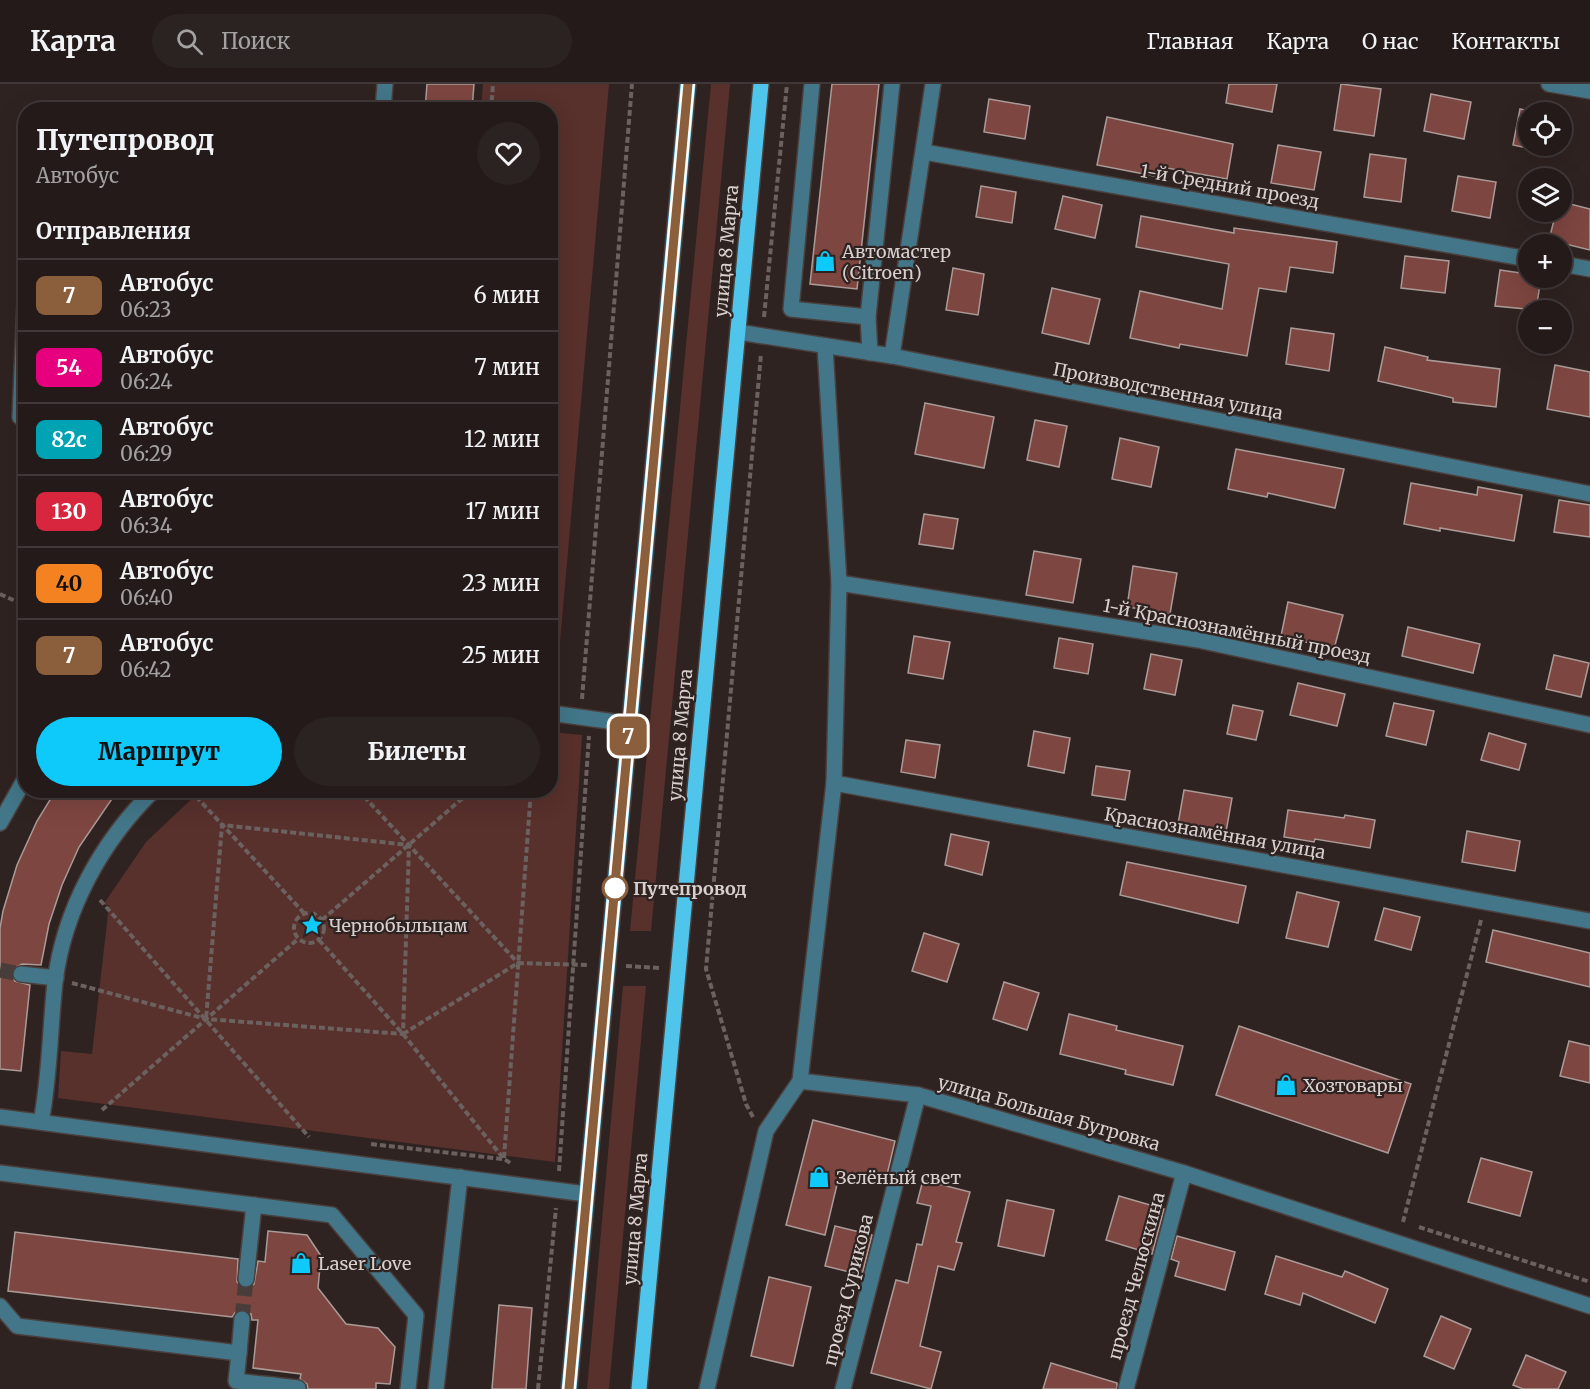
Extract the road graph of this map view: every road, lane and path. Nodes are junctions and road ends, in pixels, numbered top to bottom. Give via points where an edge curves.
1 (385, 84) edge
2 (493, 84) edge
3 (632, 84) edge
4 (688, 84) edge
5 (761, 84) edge
6 (787, 84) edge
7 (812, 84) edge
8 (892, 84) edge
9 (933, 84) edge
10 (1549, 84) edge
11 (1590, 91) edge
12 (384, 102) edge
13 (492, 102) edge
14 (924, 152) junction
15 (1518, 256) edge
16 (1572, 266) edge
17 (1590, 269) edge
18 (868, 317) junction
19 (738, 332) junction
20 (762, 336) junction
21 (825, 346) junction
22 (870, 353) junction
23 (892, 356) junction
24 (1590, 494) edge
25 (839, 583) junction
26 (0, 594) edge
27 (18, 602) edge
28 (558, 715) edge
29 (585, 723) junction
30 (630, 724) junction
31 (1590, 725) edge
32 (834, 783) junction
33 (18, 788) edge
34 (146, 798) edge
35 (197, 798) edge
36 (365, 798) edge
37 (463, 798) edge
38 (530, 798) edge
39 (0, 824) edge
40 (222, 825) junction
41 (409, 845) junction
42 (85, 884) junction
43 (1485, 902) junction
44 (304, 914) junction
45 (322, 920) junction
46 (1590, 921) edge
47 (298, 939) junction
48 (319, 940) junction
49 (518, 963) junction
50 (21, 974) tunnel mouth
51 (56, 978) junction
52 (206, 1019) junction
53 (403, 1034) junction
54 (800, 1082) junction
55 (918, 1095) junction
56 (747, 1104) dead end
57 (99, 1113) dead end
58 (0, 1117) edge
59 (41, 1122) junction
60 (321, 1138) dead end
61 (366, 1143) dead end
62 (504, 1159) junction
63 (522, 1169) dead end
64 (0, 1173) edge
65 (1184, 1173) junction
66 (460, 1177) junction
67 (557, 1190) junction
68 (586, 1194) junction
69 (254, 1205) junction
70 (1403, 1222) dead end
71 (246, 1279) tunnel mouth
72 (0, 1306) edge
73 (1590, 1306) edge
74 (242, 1319) tunnel mouth
75 (239, 1353) junction
76 (272, 1387) edge
77 (298, 1388) edge
78 (408, 1389) edge
79 (436, 1389) edge
80 (538, 1389) edge
81 (569, 1389) edge
82 (639, 1389) edge
83 (707, 1389) edge
84 (843, 1389) edge
85 (1126, 1389) edge

1 - 12 street
2 - 13 path
3 - 29 path
4 - 30 main road
5 - 19 main road, улица 8 Марта
6 - 20 path
7 - 18 street via 791,309
8 - 18 street
9 - 14 street
10 - 11 street
14 - 15 street, 1-й Средний проезд
14 - 23 street
16 - 17 street
18 - 22 street
19 - 20 street, Производственная улица
19 - 82 main road, улица 8 Марта
20 - 21 street, Производственная улица
20 - 56 path via 706,969
21 - 22 street, Производственная улица
21 - 25 street
22 - 23 street, Производственная улица
23 - 24 street, Производственная улица
25 - 31 street, 1-й Краснознамённый проезд via 1197,640
25 - 32 street
26 - 27 path
28 - 29 street
29 - 30 street
29 - 67 path
30 - 68 main road
32 - 43 street, Краснознамённая улица
32 - 54 street
33 - 39 street
34 - 42 street via 108,844
35 - 40 path
36 - 41 path
37 - 41 path
38 - 49 path
40 - 41 path
40 - 44 path
40 - 52 path
41 - 45 path
41 - 49 path
41 - 53 path
42 - 51 street via 67,930
42 - 52 path
43 - 46 street, Краснознамённая улица
43 - 70 path
44 - 45 path via 314,914
44 - 47 path via 296,920
45 - 48 path via 324,930
47 - 48 path via 308,943
47 - 52 path
48 - 53 path
49 - 53 path
49 - 62 path
50 - 51 street
51 - 52 path
51 - 59 street
52 - 53 path
52 - 57 path
52 - 60 path via 309,1137
53 - 62 path
54 - 55 street, улица Большая Бугровка
54 - 83 street via 766,1131
55 - 65 street, улица Большая Бугровка
55 - 84 street, проезд Сурикова
58 - 59 street
59 - 66 street
61 - 62 path
62 - 63 path
64 - 69 street
65 - 73 street, улица Большая Бугровка
65 - 85 street, проезд Челюскина
66 - 67 street
66 - 79 street
67 - 68 street
67 - 80 path
68 - 81 main road
69 - 71 street
69 - 78 street via 332,1215 401,1297 416,1315
72 - 75 street via 16,1326
74 - 75 street
75 - 76 street via 236,1381
76 - 77 street

